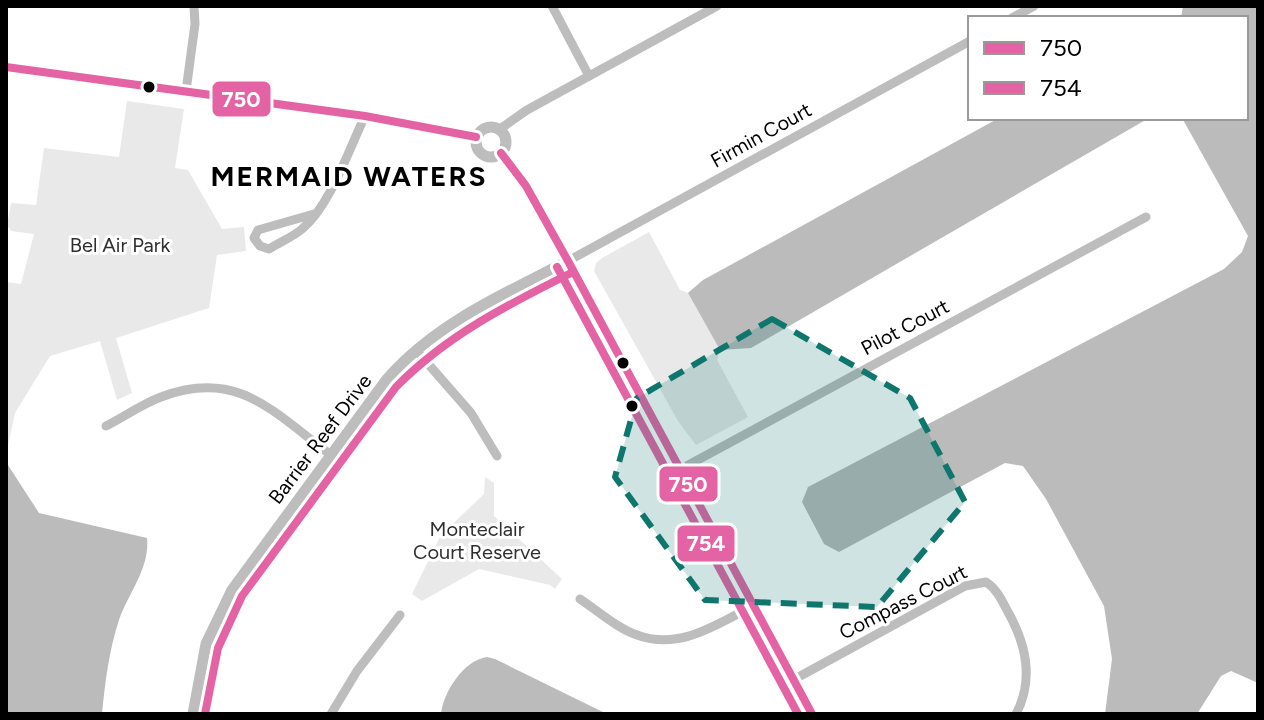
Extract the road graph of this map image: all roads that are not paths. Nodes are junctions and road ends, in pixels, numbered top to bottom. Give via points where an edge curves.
1 (194, 6) edge
2 (552, 6) edge
3 (717, 6) edge
4 (1034, 6) edge
5 (1016, 16) edge
6 (968, 42) edge
7 (6, 67) edge
8 (589, 76) junction
9 (186, 91) junction
10 (365, 116) junction
11 (500, 129) junction
12 (476, 137) junction
13 (501, 153) junction
14 (314, 214) junction
15 (1146, 217) dead end
16 (568, 261) junction
17 (416, 350) junction
18 (106, 426) dead end
19 (331, 455) junction
20 (497, 456) dead end
21 (681, 469) junction
22 (580, 599) dead end
23 (753, 606) junction
24 (400, 615) dead end
25 (793, 680) junction
26 (193, 714) edge
27 (331, 714) edge
28 (812, 714) edge
29 (1016, 714) edge

1 - 9 street
2 - 8 street
3 - 8 street
4 - 5 street
6 - 16 street, Firmin Court
7 - 9 street
8 - 11 street
9 - 10 street
10 - 12 street
10 - 14 street
11 - 12 street via 487,127
11 - 13 street via 507,142
12 - 13 street via 480,152 491,157
13 - 16 street
14 - 14 street via 303,228 269,249 254,238 258,230
15 - 21 street, Pilot Court
16 - 17 street, Barrier Reef Drive via 454,321
16 - 21 street
17 - 19 street, Barrier Reef Drive via 387,379
17 - 20 street via 471,413
18 - 19 street via 159,397 197,387 227,388 259,401
19 - 26 street, Barrier Reef Drive via 221,608 202,659
21 - 23 street
22 - 23 street via 628,631 653,639 697,635
23 - 25 street
24 - 27 street
25 - 28 street
25 - 29 street, Compass Court via 965,586 986,582 998,593 1022,641 1027,674

